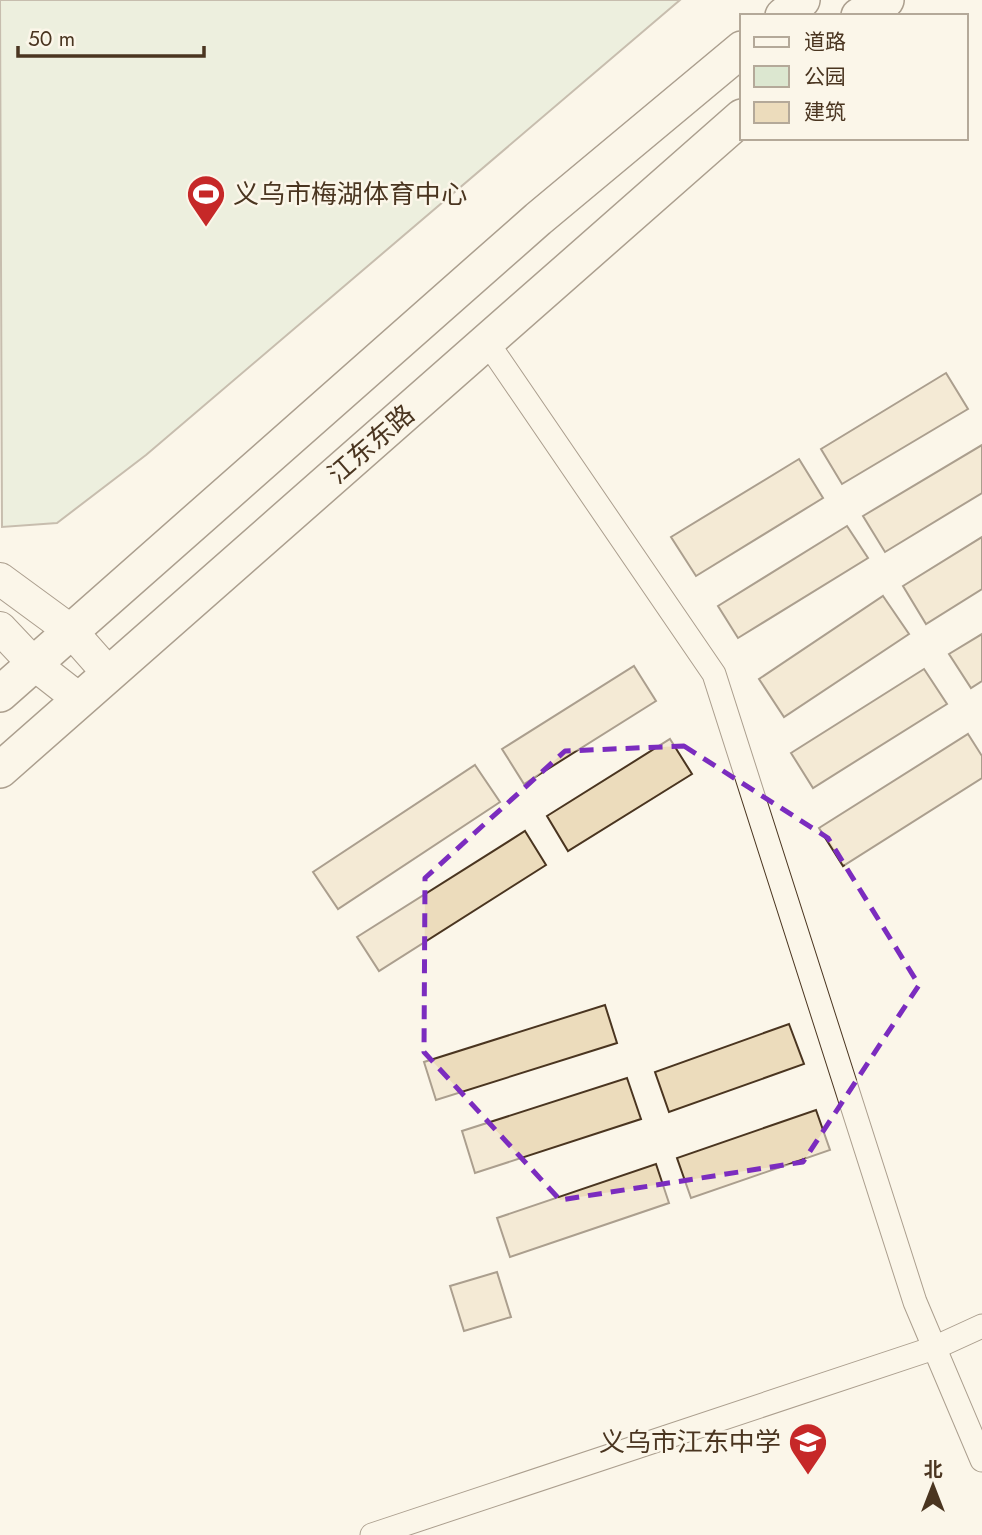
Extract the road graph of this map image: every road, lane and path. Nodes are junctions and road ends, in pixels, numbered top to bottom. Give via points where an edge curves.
1 (802, 0) edge
2 (886, 0) edge
3 (785, 14) edge
4 (862, 14) edge
5 (740, 51) edge
6 (740, 119) edge
7 (487, 342) junction
8 (0, 579) edge
9 (0, 628) edge
10 (71, 631) junction
11 (34, 664) junction
12 (108, 674) junction
13 (0, 694) edge
14 (80, 700) junction
15 (0, 770) edge
16 (982, 1326) edge
17 (934, 1348) junction
18 (982, 1460) edge
19 (372, 1535) edge

1 - 3 main road
2 - 4 main road
5 - 10 main road via 528,228
6 - 7 main road, 江东东路
7 - 12 main road, 江东东路
7 - 17 street via 714,674 915,1303
8 - 10 street
9 - 11 street
10 - 11 main road
10 - 12 street
11 - 13 main road
11 - 14 street
12 - 14 main road, 江东东路
14 - 15 main road, 江东东路
16 - 17 street
17 - 18 street
17 - 19 street

